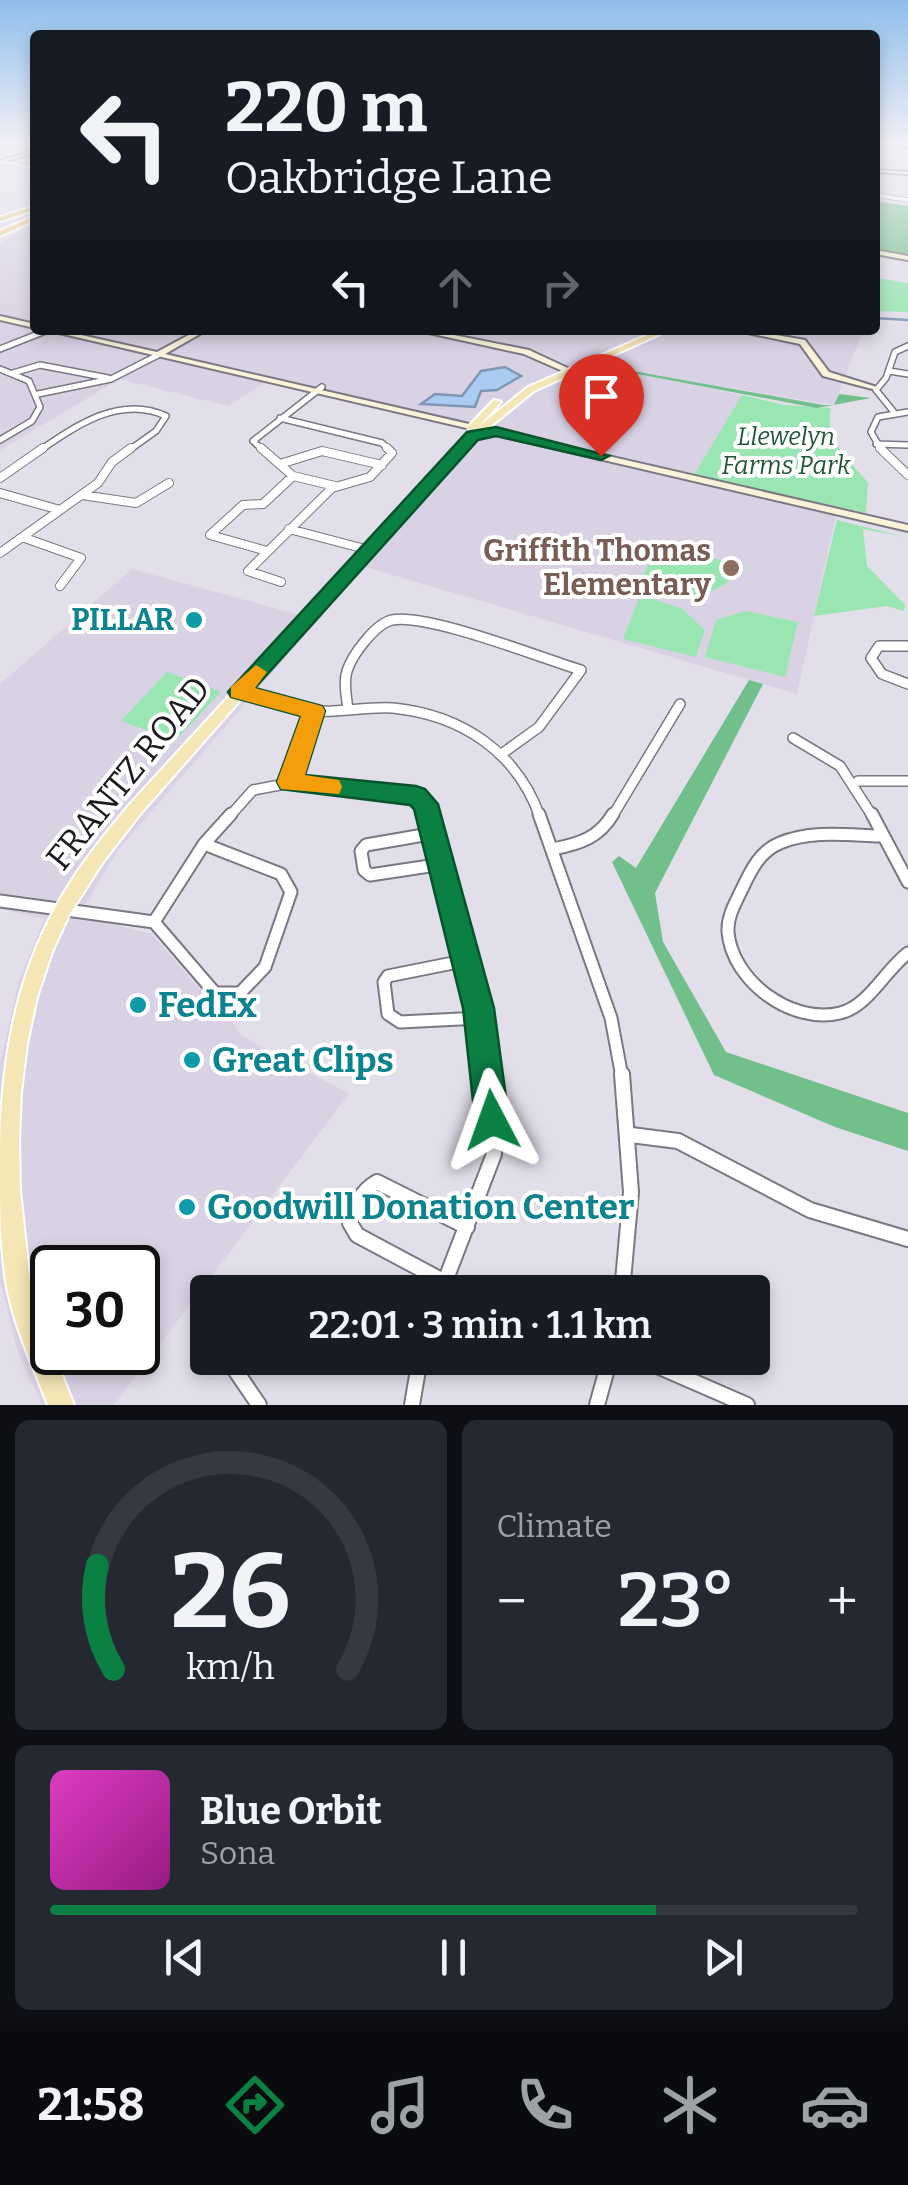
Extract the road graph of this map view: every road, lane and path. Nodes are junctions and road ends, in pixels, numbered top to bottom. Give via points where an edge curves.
1 (30, 215) edge
2 (30, 215) edge
3 (0, 226) edge
4 (880, 253) edge
5 (908, 258) edge
6 (0, 315) edge
7 (30, 324) edge
8 (30, 328) edge
9 (35, 335) edge
10 (74, 335) edge
11 (95, 335) edge
12 (194, 335) edge
13 (440, 335) edge
14 (640, 335) edge
15 (652, 335) edge
16 (767, 335) edge
17 (908, 346) edge
18 (0, 347) edge
19 (162, 353) junction
20 (0, 368) edge
21 (566, 368) junction
22 (889, 371) junction
23 (13, 373) junction
24 (908, 374) edge
25 (108, 378) junction
26 (876, 388) junction
27 (319, 389) junction
28 (38, 394) junction
29 (894, 412) junction
30 (908, 412) edge
31 (280, 418) junction
32 (481, 429) junction
33 (0, 440) edge
34 (876, 444) junction
35 (908, 445) edge
36 (280, 464) junction
37 (382, 465) junction
38 (908, 475) edge
39 (294, 476) junction
40 (0, 478) edge
41 (169, 483) dead end
42 (335, 486) junction
43 (0, 493) edge
44 (82, 495) junction
45 (60, 510) junction
46 (908, 528) edge
47 (289, 530) junction
48 (22, 537) junction
49 (369, 550) junction
50 (267, 551) junction
51 (0, 553) edge
52 (281, 582) dead end
53 (60, 586) dead end
54 (908, 646) edge
55 (908, 684) edge
56 (239, 692) junction
57 (680, 704) dead end
58 (348, 710) junction
59 (314, 711) junction
60 (793, 738) dead end
61 (503, 752) junction
62 (858, 781) junction
63 (908, 781) edge
64 (290, 782) junction
65 (435, 833) junction
66 (879, 836) junction
67 (204, 844) junction
68 (553, 849) junction
69 (443, 864) junction
70 (908, 882) edge
71 (0, 901) edge
72 (62, 911) junction
73 (154, 922) junction
74 (908, 953) edge
75 (468, 960) junction
76 (774, 998) joint
77 (480, 1018) junction
78 (4, 1080) edge
79 (631, 1135) junction
80 (467, 1227) junction
81 (908, 1239) edge
82 (423, 1275) edge
83 (448, 1275) edge
84 (623, 1275) edge
85 (239, 1375) edge
86 (417, 1375) edge
87 (605, 1375) edge
88 (679, 1375) edge
89 (61, 1405) edge
90 (259, 1405) edge
91 (412, 1405) edge
92 (597, 1405) edge
93 (747, 1405) edge

1 - 3 highway
2 - 3 highway
4 - 5 main road
6 - 7 main road
8 - 18 street
9 - 18 street
10 - 19 main road
11 - 19 main road
12 - 19 main road
13 - 21 main road
14 - 21 main road, FRANTZ ROAD
15 - 21 main road, FRANTZ ROAD
16 - 26 main road via 797,340 826,374
17 - 22 street via 895,352
19 - 25 street
19 - 27 main road
20 - 23 street
21 - 32 main road, FRANTZ ROAD via 517,397
21 - 32 main road, FRANTZ ROAD via 506,396
22 - 24 street
22 - 26 street
23 - 25 street via 40,365
23 - 28 street
25 - 28 street
26 - 29 street
27 - 31 street
27 - 32 main road
28 - 33 street via 35,418
29 - 30 street
29 - 34 street via 875,420
31 - 36 street via 253,440
31 - 37 street via 382,443 391,450
32 - 46 main road
32 - 49 main road, FRANTZ ROAD
34 - 35 street
34 - 38 street
36 - 37 street via 322,451
36 - 39 street
37 - 42 street via 370,477
39 - 42 street
39 - 50 street via 262,504 243,505 210,535
40 - 44 street via 113,408 142,406 166,416
41 - 44 street via 136,503
42 - 47 street
43 - 45 street
44 - 45 street
45 - 48 street
47 - 49 street
47 - 50 street
48 - 51 street
48 - 53 street via 80,558
49 - 56 main road, FRANTZ ROAD
50 - 52 street via 248,572
54 - 55 street via 885,644 870,658 882,674
56 - 59 street
56 - 72 main road, FRANTZ ROAD via 114,834
57 - 68 street via 605,828 583,843
58 - 59 street
58 - 61 street via 435,715
58 - 61 street via 345,675 353,658 392,620 421,621 580,670 539,727
59 - 64 street
60 - 62 street via 830,754
61 - 68 street via 528,783
62 - 63 street
62 - 66 street
64 - 65 street via 422,799
64 - 67 street via 254,790
65 - 69 street
65 - 69 street via 366,845 364,870 370,875
66 - 70 street
66 - 76 street via 767,843 730,914 728,934 740,966
67 - 73 street
67 - 73 street via 280,874 290,892 265,967 240,993 214,994
68 - 79 street via 611,1018
69 - 75 street
71 - 72 street
72 - 73 street
72 - 78 main road, FRANTZ ROAD via 27,994
74 - 76 street via 858,1003 837,1014
75 - 77 street
75 - 77 street via 388,976 388,1014 400,1022
77 - 80 street via 494,1154
78 - 89 main road, FRANTZ ROAD via 4,1177 17,1281
79 - 81 street via 678,1141 810,1210
79 - 84 street
80 - 82 street via 377,1182 366,1187 350,1224 357,1235
80 - 83 street
85 - 90 street
86 - 91 street
87 - 92 street
88 - 93 street

